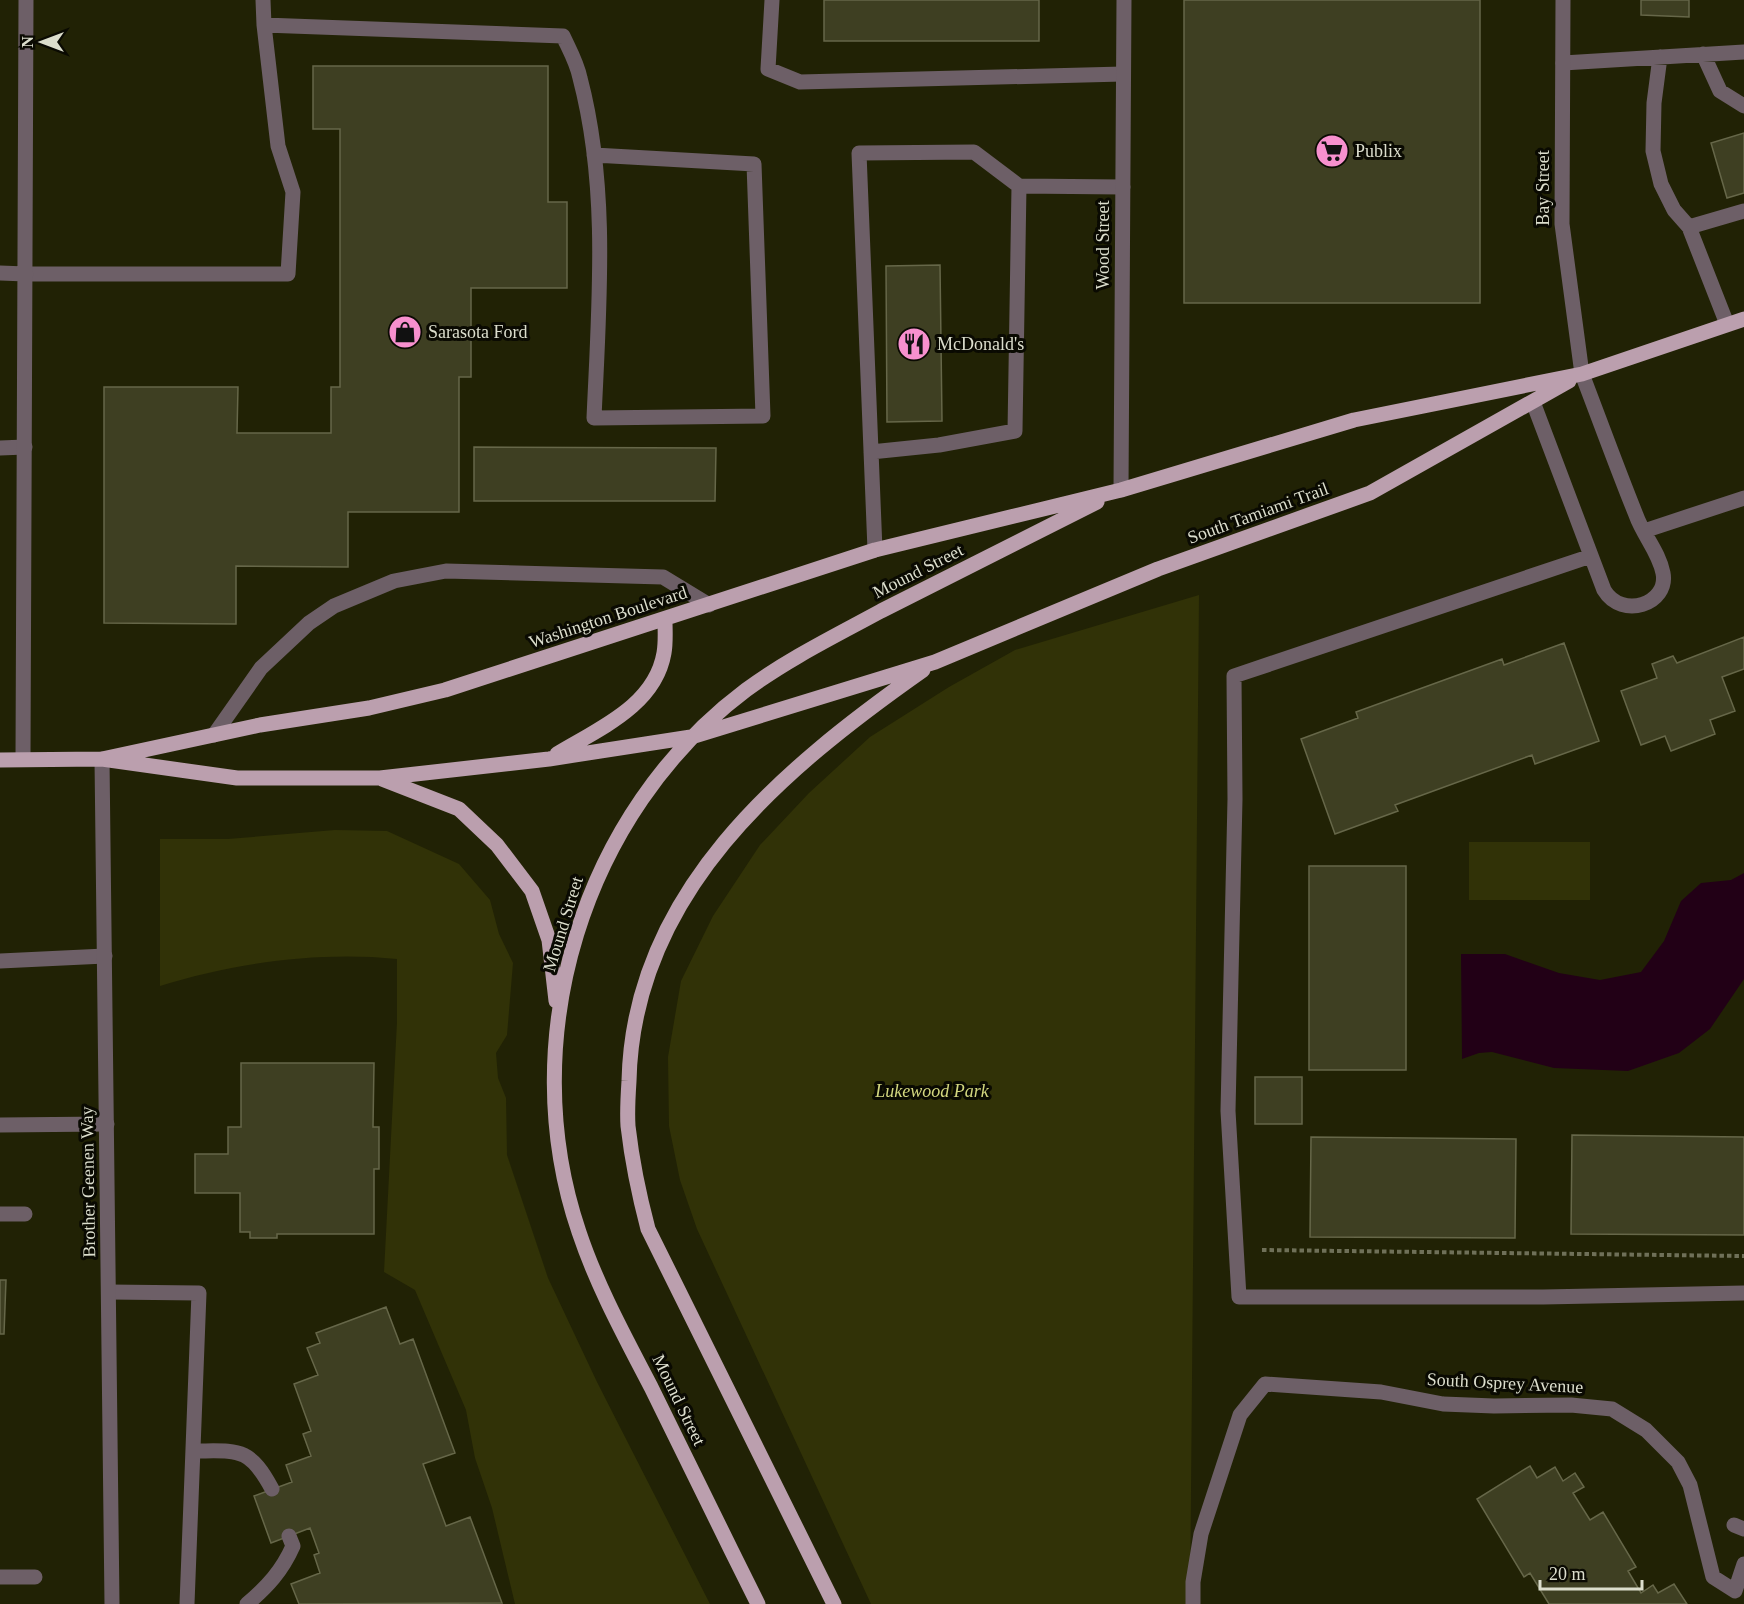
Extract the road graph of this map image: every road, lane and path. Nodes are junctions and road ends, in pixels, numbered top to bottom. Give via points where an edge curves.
1 (26, 0) edge
2 (263, 0) edge
3 (772, 0) edge
4 (1124, 0) edge
5 (1563, 0) edge
6 (264, 25) junction
7 (1744, 52) edge
8 (1703, 54) junction
9 (1660, 57) junction
10 (1563, 63) junction
11 (1124, 74) junction
12 (1744, 106) edge
13 (594, 155) junction
14 (1019, 186) junction
15 (1123, 187) junction
16 (1744, 211) edge
17 (1689, 227) junction
18 (0, 273) edge
19 (26, 273) junction
20 (1744, 319) edge
21 (1727, 324) junction
22 (1582, 374) junction
23 (1533, 402) junction
24 (25, 447) junction
25 (0, 448) edge
26 (871, 452) junction
27 (1121, 490) junction
28 (1744, 498) edge
29 (1644, 531) junction
30 (875, 550) junction
31 (1591, 556) junction
32 (709, 605) junction
33 (665, 620) junction
34 (935, 662) junction
35 (214, 735) junction
36 (691, 736) junction
37 (0, 759) edge
38 (23, 759) junction
39 (102, 759) junction
40 (549, 759) junction
41 (380, 778) junction
42 (105, 956) junction
43 (0, 961) edge
44 (557, 1013) junction
45 (106, 1124) junction
46 (0, 1125) edge
47 (0, 1214) edge
48 (25, 1214) dead end
49 (1236, 1250) junction
50 (1744, 1256) edge
51 (109, 1292) junction
52 (1744, 1293) edge
53 (193, 1451) junction
54 (272, 1489) dead end
55 (289, 1536) dead end
56 (1744, 1564) edge
57 (0, 1577) edge
58 (35, 1577) dead end
59 (112, 1604) edge
60 (187, 1604) edge
61 (247, 1604) edge
62 (758, 1604) edge
63 (834, 1604) edge
64 (1193, 1604) edge

1 - 19 street
2 - 6 street
3 - 11 street via 768,69 800,82
4 - 11 street, Wood Street
5 - 10 street, Bay Street
6 - 13 street via 563,36 580,75
6 - 19 street via 278,146 293,192 288,273
7 - 8 street
8 - 9 street
8 - 12 street via 1720,91
9 - 10 street
9 - 17 street via 1653,150 1661,184 1674,210
10 - 22 street, Bay Street via 1562,224
11 - 15 street, Wood Street
13 - 13 street via 601,270 594,418 763,416 754,164
14 - 15 street
14 - 26 street via 1015,431
14 - 26 street via 974,152 859,153
15 - 27 street, Wood Street
16 - 17 street
17 - 21 street
18 - 19 street
19 - 24 street
20 - 21 main road, South Tamiami Trail
21 - 22 main road, South Tamiami Trail
22 - 23 main road, South Tamiami Trail
22 - 27 main road, South Tamiami Trail via 1354,420
22 - 29 street, Bay Street
23 - 31 street
23 - 34 main road, South Tamiami Trail via 1370,493 1158,569
24 - 25 street
24 - 38 street
26 - 30 street
27 - 30 main road, Washington Boulevard
27 - 36 main road, Mound Street via 812,648 747,690
28 - 29 street
29 - 31 street, Bay Street via 1664,576 1660,593 1649,601 1628,606 1614,603 1604,590
30 - 32 main road, Washington Boulevard
31 - 49 street via 1234,676 1228,1111
32 - 33 main road, Washington Boulevard
32 - 35 street via 663,578 446,571 394,581 334,606 309,623 261,668
33 - 35 main road, Washington Boulevard via 445,690 369,708
33 - 40 main road via 664,653 652,687 626,712
34 - 36 main road, Washington Boulevard
34 - 63 main road via 856,717 792,770 742,821 692,882 661,939 641,994 630,1051 628,1124 635,1179 648,1228
35 - 39 main road, Washington Boulevard
36 - 40 main road, Washington Boulevard
36 - 44 main road, Mound Street via 645,793 595,881 574,942
37 - 38 main road, Washington Boulevard
38 - 39 main road, Washington Boulevard
39 - 41 main road, Washington Boulevard via 237,778
39 - 42 street, Brother Geenen Way
40 - 41 main road, Washington Boulevard
41 - 44 main road via 459,809 497,845 532,891 549,940
42 - 43 street
42 - 45 street, Brother Geenen Way
44 - 62 main road, Mound Street via 554,1090 561,1156 579,1232 613,1312
45 - 46 street
45 - 51 street, Brother Geenen Way
47 - 48 street
49 - 50 path
49 - 52 street via 1239,1297
51 - 53 street via 199,1293
51 - 59 street, Brother Geenen Way
53 - 54 street via 239,1451 259,1465
53 - 60 street
55 - 61 street via 293,1546 284,1566
56 - 64 street, South Osprey Avenue via 1735,1591 1713,1577 1690,1485 1678,1462 1646,1430 1612,1409 1443,1404 1381,1392 1265,1384 1240,1414 1202,1534
57 - 58 street

